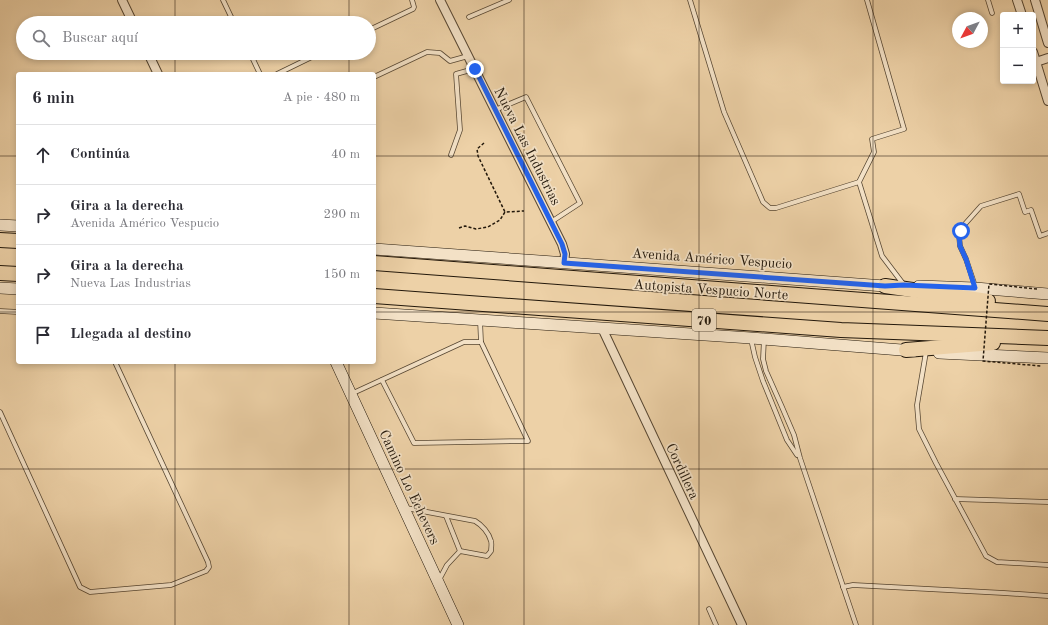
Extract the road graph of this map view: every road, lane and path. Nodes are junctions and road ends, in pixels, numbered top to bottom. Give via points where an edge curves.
1 (122, 0) edge
2 (223, 0) edge
3 (412, 0) edge
4 (440, 0) edge
5 (509, 0) edge
6 (690, 0) edge
7 (867, 0) edge
8 (988, 0) edge
9 (1017, 0) edge
10 (1035, 0) edge
11 (1021, 12) edge
12 (992, 13) dead end
13 (130, 16) edge
14 (231, 16) edge
15 (469, 17) dead end
16 (376, 27) edge
17 (1048, 43) edge
18 (468, 56) junction
19 (1048, 58) edge
20 (151, 60) edge
21 (253, 60) edge
22 (306, 60) edge
23 (1036, 62) joint
24 (475, 69) junction
25 (157, 72) edge
26 (259, 72) edge
27 (281, 72) edge
28 (376, 76) edge
29 (1048, 101) edge
30 (495, 110) junction
31 (484, 143) dead end
32 (452, 156) dead end
33 (859, 182) junction
34 (505, 212) junction
35 (524, 212) dead end
36 (551, 222) junction
37 (0, 225) edge
38 (16, 226) edge
39 (458, 228) dead end
40 (1048, 233) edge
41 (0, 240) edge
42 (16, 241) edge
43 (376, 249) edge
44 (376, 263) edge
45 (564, 263) junction
46 (0, 273) edge
47 (16, 274) edge
48 (904, 285) junction
49 (885, 286) junction
50 (0, 288) edge
51 (975, 288) junction
52 (1037, 288) dead end
53 (16, 289) edge
54 (1048, 294) edge
55 (376, 296) edge
56 (1048, 309) edge
57 (0, 311) edge
58 (16, 312) edge
59 (376, 313) edge
60 (1048, 314) edge
61 (480, 320) junction
62 (602, 328) junction
63 (751, 338) junction
64 (1042, 338) edge
65 (764, 339) junction
66 (481, 342) junction
67 (906, 350) junction
68 (926, 352) junction
69 (1044, 362) edge
70 (116, 364) edge
71 (337, 364) edge
72 (382, 380) junction
73 (351, 394) junction
74 (0, 412) edge
75 (800, 458) junction
76 (955, 500) junction
77 (1048, 502) edge
78 (403, 508) junction
79 (446, 516) junction
80 (460, 551) junction
81 (1048, 564) edge
82 (438, 582) junction
83 (843, 587) junction
84 (1048, 596) edge
85 (709, 609) dead end
86 (738, 624) edge
87 (458, 625) edge
88 (716, 625) edge
89 (856, 625) edge

1 - 13 street
2 - 14 lane
3 - 16 lane via 413,9
4 - 18 street, Nueva Las Industrias
5 - 15 lane
6 - 33 lane via 724,112 763,202 770,208 776,208
7 - 33 lane via 904,129 872,139 874,152
8 - 12 lane
9 - 11 street
10 - 17 street
18 - 24 street, Nueva Las Industrias
18 - 28 lane via 450,61 440,53 428,52
19 - 23 street
20 - 25 street
21 - 26 lane
22 - 27 lane
23 - 29 street
24 - 30 street, Nueva Las Industrias
24 - 32 lane via 456,74 460,130
30 - 36 street, Nueva Las Industrias
30 - 36 lane via 526,97 580,203
31 - 34 path via 477,149 478,156
33 - 48 lane via 882,256
34 - 35 path
34 - 39 path via 500,220 488,227
36 - 45 street, Nueva Las Industrias via 564,248
37 - 38 main road
40 - 51 lane via 1040,236 1031,210 1025,212 1019,194 981,206 959,235 960,246
41 - 42 highway
43 - 45 main road, Avenida Américo Vespucio
44 - 60 highway, Autopista Vespucio Norte / 70
45 - 49 main road, Avenida Américo Vespucio
46 - 47 highway
48 - 49 main road, Avenida Américo Vespucio
48 - 51 main road, Avenida Américo Vespucio
49 - 56 highway
50 - 53 main road
51 - 54 main road, Avenida Américo Vespucio
52 - 69 path, bridge via 989,284 983,361
55 - 64 highway, 70 via 841,330
57 - 58 lane
59 - 61 main road
61 - 62 main road
61 - 66 lane
62 - 63 main road
62 - 86 street, Cordillera
63 - 65 main road
63 - 75 lane via 763,381 783,431
64 - 67 highway
65 - 67 main road
65 - 75 lane via 763,359 766,371 794,435
66 - 72 lane via 464,342
66 - 72 lane via 528,441 414,443
67 - 68 main road
68 - 69 main road
68 - 76 lane via 917,405 920,429
70 - 74 lane via 208,562 209,567 206,571 171,585 90,592 80,587
71 - 73 main road, Camino Lo Echevers
72 - 73 lane
73 - 78 main road, Camino Lo Echevers
75 - 83 lane
76 - 77 lane
76 - 81 lane via 986,556 997,562
78 - 79 lane
78 - 82 main road, Camino Lo Echevers
79 - 80 lane
79 - 80 lane via 475,521 487,532 491,541 491,552 487,556
80 - 82 lane via 447,565
82 - 87 main road, Camino Lo Echevers
83 - 84 lane via 853,585
83 - 89 lane
85 - 88 lane

